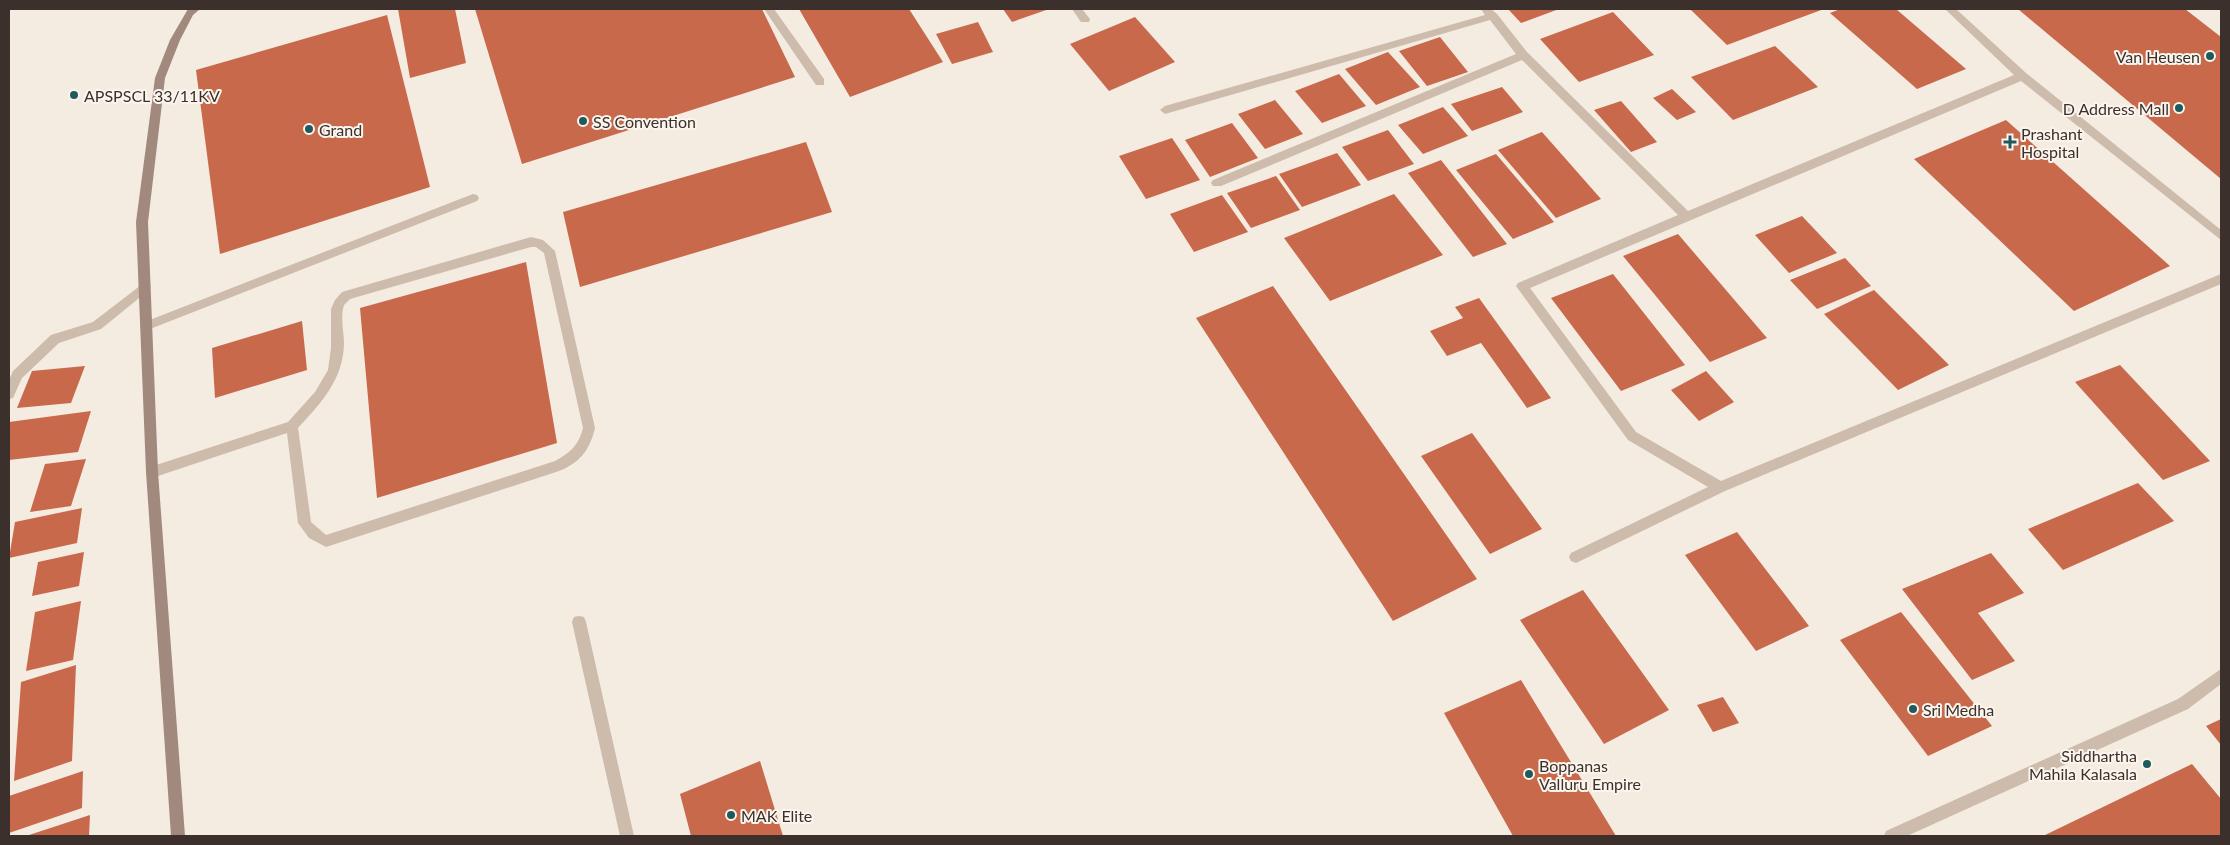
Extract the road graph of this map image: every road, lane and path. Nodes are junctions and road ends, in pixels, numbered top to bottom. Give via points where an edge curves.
1 (195, 9) edge
2 (769, 9) edge
3 (1077, 9) edge
4 (1950, 9) edge
5 (1489, 12) edge
6 (1085, 19) dead end
7 (1523, 56) junction
8 (2022, 76) junction
9 (820, 82) dead end
10 (1165, 110) dead end
11 (1217, 183) dead end
12 (473, 198) dead end
13 (1686, 216) junction
14 (2221, 236) edge
15 (2221, 279) edge
16 (145, 286) junction
17 (146, 326) junction
18 (9, 394) edge
19 (292, 426) junction
20 (152, 472) junction
21 (1720, 487) junction
22 (1576, 557) dead end
23 (579, 622) dead end
24 (2221, 676) edge
25 (178, 836) edge
26 (627, 836) edge
27 (1891, 836) edge

1 - 16 street via 189,13 175,40 160,78 142,222
2 - 9 street
3 - 6 street
4 - 8 street
5 - 7 street
5 - 10 street
7 - 11 street
7 - 13 street
8 - 13 street
8 - 14 street
12 - 17 street
13 - 21 street via 1522,286 1632,436
15 - 21 street
16 - 17 street
16 - 18 street via 97,326 55,339 17,375
17 - 20 street
19 - 19 street via 305,523 318,538 326,540 559,466 574,457 587,441 590,428 549,251 539,243 531,242 346,295 337,309 336,360 330,380
19 - 20 street
20 - 25 street
21 - 22 street
23 - 26 street
24 - 27 street via 2183,704

